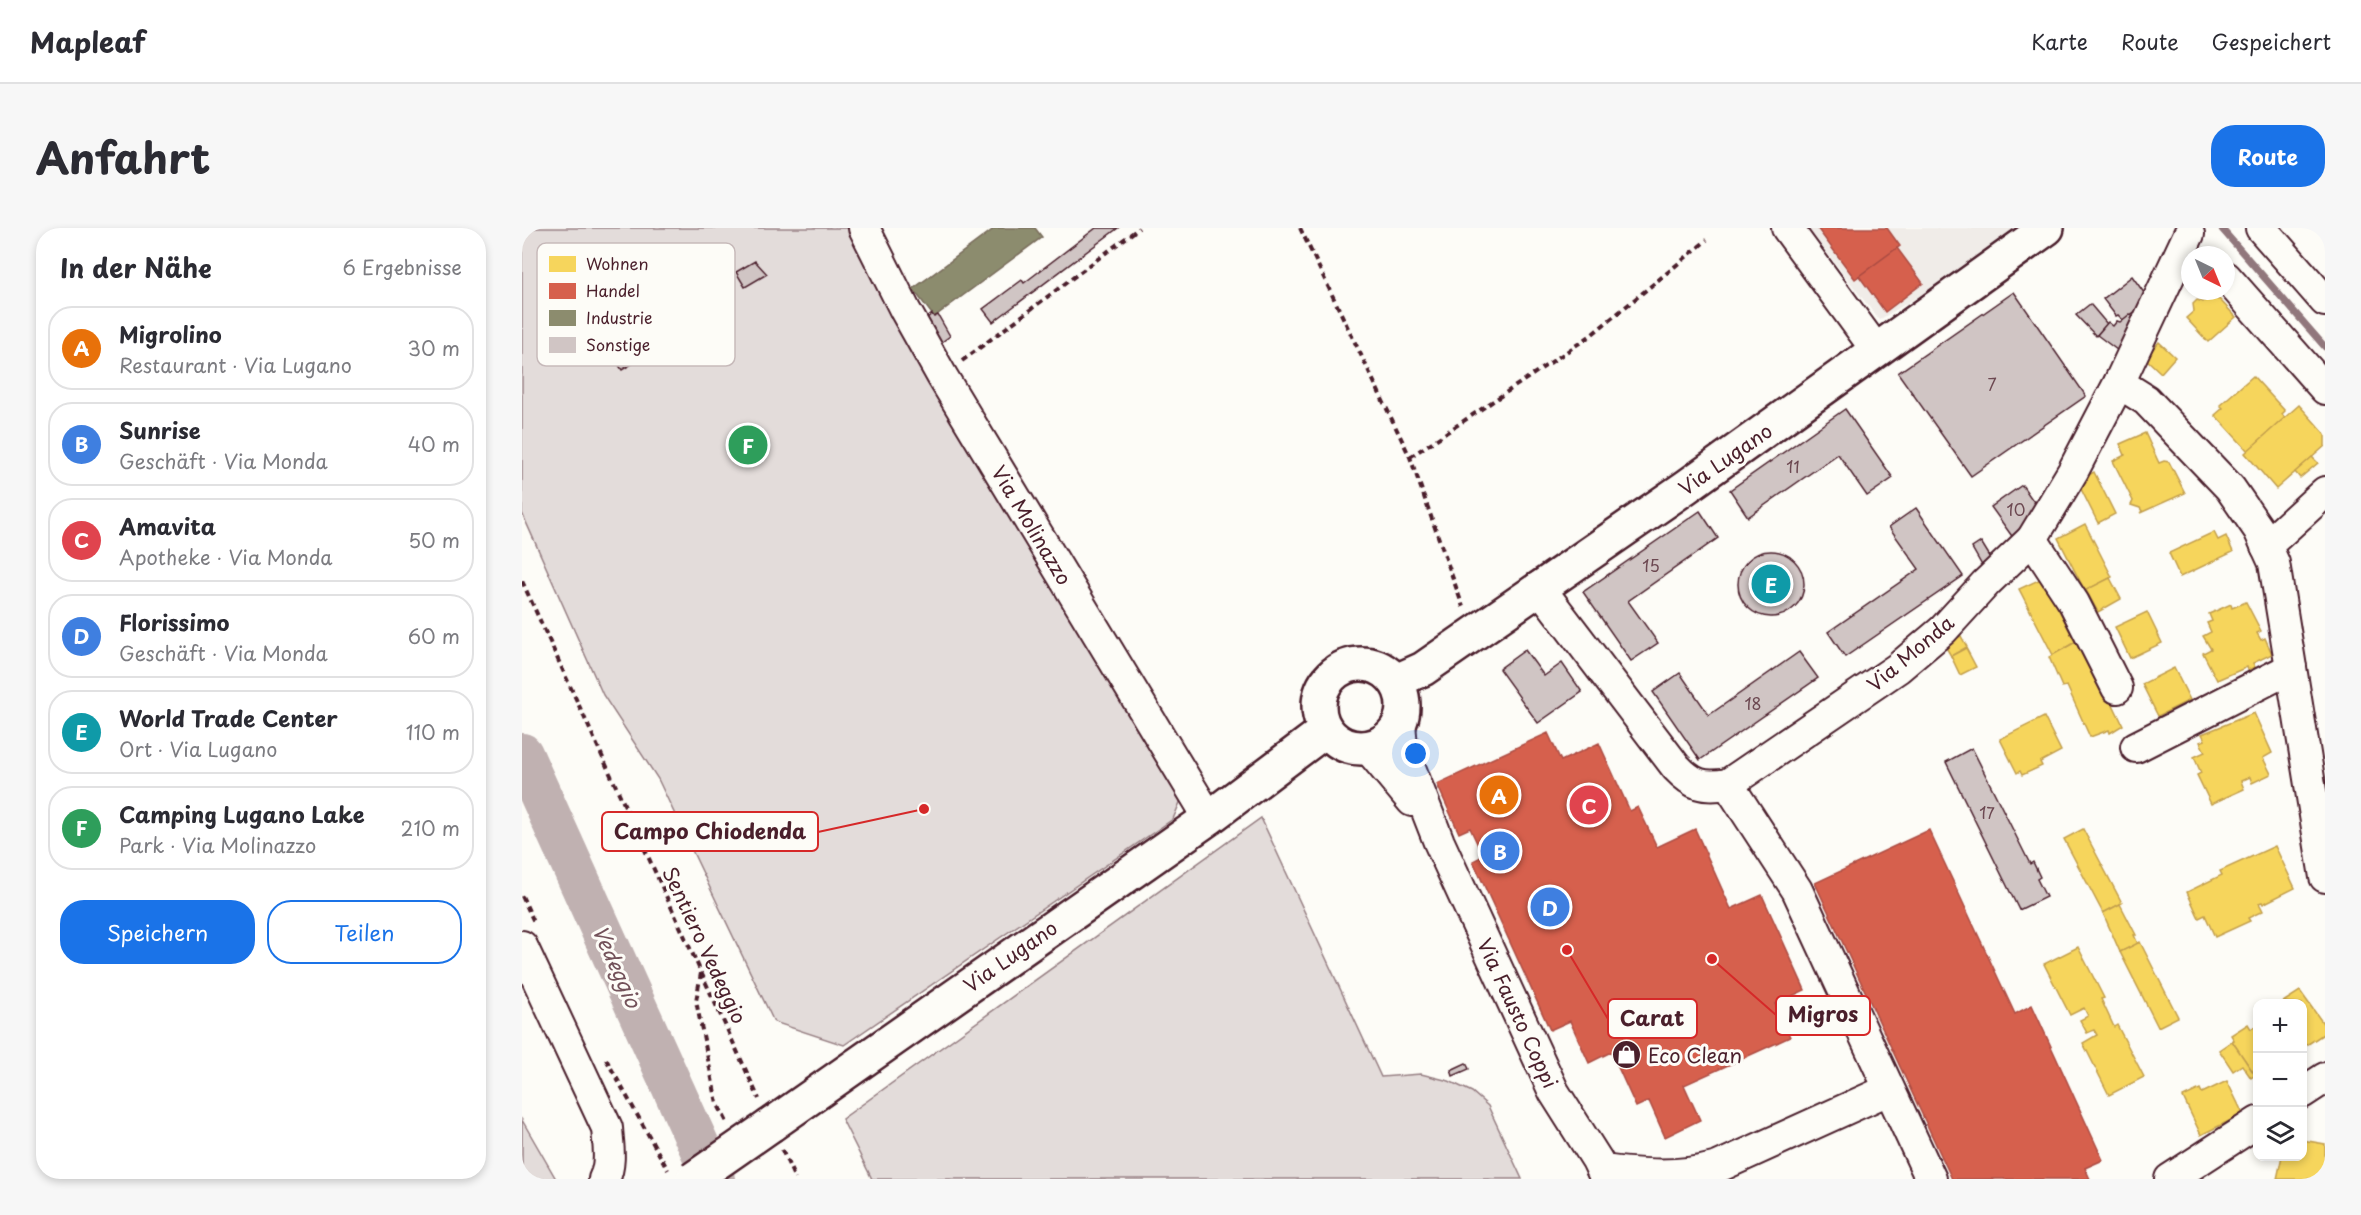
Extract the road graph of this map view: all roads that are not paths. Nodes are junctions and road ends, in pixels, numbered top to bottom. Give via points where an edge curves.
1 (864, 228) edge
2 (1787, 228) edge
3 (2047, 228) edge
4 (2261, 228) edge
5 (2193, 239) edge
6 (2235, 287) edge
7 (2325, 301) edge
8 (1877, 351) junction
9 (2119, 383) junction
10 (2325, 389) edge
11 (2325, 492) edge
12 (2032, 539) junction
13 (2266, 546) junction
14 (1539, 587) junction
15 (2291, 668) junction
16 (1396, 681) junction
17 (2117, 688) dead end
18 (1400, 723) junction
19 (1326, 730) junction
20 (2136, 747) dead end
21 (1368, 748) junction
22 (1728, 784) junction
23 (1209, 818) junction
24 (1439, 842) junction
25 (2325, 877) edge
26 (522, 946) edge
27 (2325, 1078) edge
28 (1888, 1089) junction
29 (2307, 1090) edge
30 (2253, 1125) edge
31 (1598, 1176) edge
32 (604, 1179) edge
33 (693, 1179) edge
34 (1931, 1179) edge
35 (2170, 1179) edge

1 - 23 street, Via Molinazzo via 942,376
2 - 8 street
3 - 8 main road, Via Lugano
4 - 7 street
5 - 9 street, Via Monda
6 - 10 street
8 - 14 main road, Via Lugano
9 - 12 street, Via Monda
9 - 13 street via 2146,400 2230,488
11 - 13 street
12 - 17 street via 2074,603
12 - 22 street, Via Monda via 1942,630 1898,668
13 - 15 street via 2274,562
14 - 16 main road, Via Lugano via 1423,669
14 - 22 street via 1689,781 1710,787
15 - 20 street
15 - 25 street
16 - 18 main road via 1404,709
16 - 19 main road via 1386,670 1372,664 1343,667 1331,675 1319,701
18 - 21 main road via 1392,735
18 - 24 street, Via Fausto Coppi via 1402,747
19 - 21 main road via 1344,745
19 - 23 main road, Via Lugano
21 - 24 street, Via Fausto Coppi via 1411,799
22 - 28 street via 1797,890
23 - 33 main road, Via Lugano, bridge
24 - 31 street, Via Fausto Coppi via 1554,1092 1571,1147
26 - 32 street via 607,1128 609,1151
27 - 29 street
28 - 31 street via 1718,1167 1676,1175
28 - 34 street
30 - 35 street

